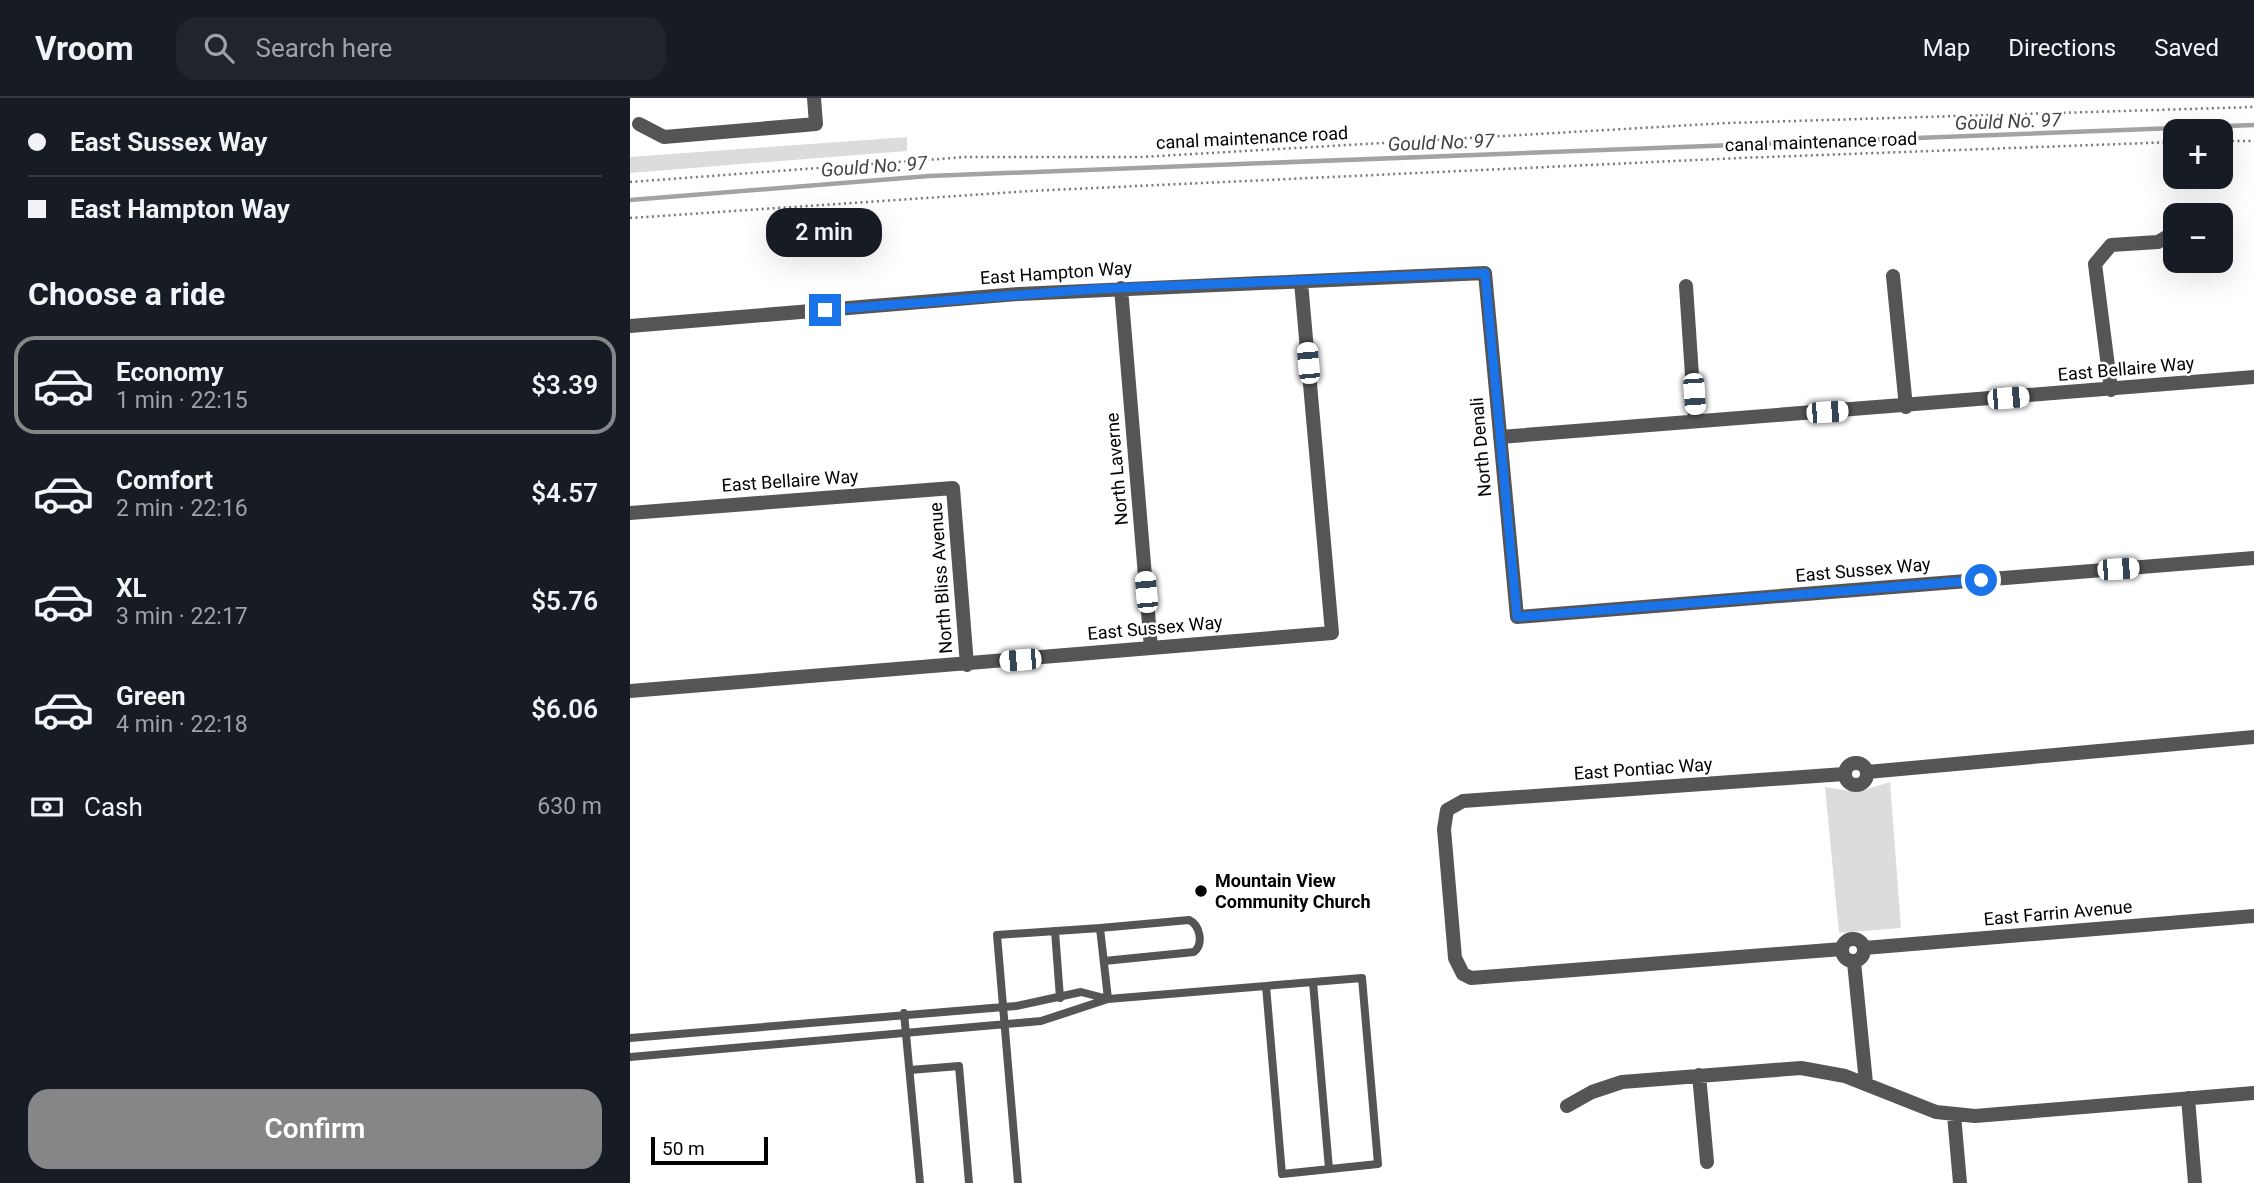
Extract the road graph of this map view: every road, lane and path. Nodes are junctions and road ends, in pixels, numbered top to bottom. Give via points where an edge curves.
1 (814, 98) edge
2 (2254, 107) edge
3 (639, 124) dead end
4 (2233, 141) edge
5 (2254, 141) edge
6 (2163, 142) edge
7 (630, 183) edge
8 (630, 218) edge
9 (2163, 239) edge
10 (1485, 273) joint
11 (1893, 276) dead end
12 (1301, 282) junction
13 (1686, 286) dead end
14 (1121, 288) junction
15 (630, 326) edge
16 (2254, 377) edge
17 (2111, 390) junction
18 (1906, 407) junction
19 (1695, 421) junction
20 (1500, 437) junction
21 (953, 488) joint
22 (630, 513) edge
23 (2254, 558) edge
24 (1517, 617) joint
25 (1151, 648) junction
26 (967, 665) junction
27 (630, 691) edge
28 (2254, 737) edge
29 (2254, 916) edge
30 (1100, 928) junction
31 (1055, 931) junction
32 (1864, 948) junction
33 (1842, 949) junction
34 (1104, 961) junction
35 (1854, 962) junction
36 (1313, 982) junction
37 (1266, 986) junction
38 (1060, 998) junction
39 (1108, 999) junction
40 (1002, 1006) junction
41 (904, 1013) junction
42 (1003, 1023) junction
43 (742, 1028) junction
44 (906, 1032) junction
45 (630, 1038) edge
46 (745, 1047) junction
47 (630, 1057) edge
48 (910, 1070) junction
49 (1699, 1075) junction
50 (1866, 1083) junction
51 (2254, 1093) edge
52 (2188, 1098) junction
53 (1567, 1106) dead end
54 (1954, 1115) junction
55 (1707, 1162) dead end
56 (1329, 1169) junction
57 (919, 1183) edge
58 (969, 1183) edge
59 (1018, 1183) edge
60 (1960, 1183) edge
61 (2195, 1183) edge

1 - 3 street via 816,124 664,136
2 - 7 path, canal maintenance road via 1727,123 1141,157 966,158
4 - 5 path
6 - 8 path, canal maintenance road via 1391,173
9 - 17 street via 2111,245 2095,264
10 - 12 street, East Hampton Way
10 - 20 street, North Denali
11 - 18 street
12 - 14 street, East Hampton Way
12 - 25 street, East Sussex Way via 1332,633
13 - 19 street
14 - 15 street, East Hampton Way
14 - 25 street, North Laverne
16 - 17 street, East Bellaire Way
17 - 18 street, East Bellaire Way
18 - 19 street, East Bellaire Way
19 - 20 street, East Bellaire Way
20 - 24 street, North Denali
21 - 22 street, East Bellaire Way
21 - 26 street, North Bliss Avenue
23 - 24 street, East Sussex Way
25 - 26 street, East Sussex Way
26 - 27 street, East Sussex Way
28 - 33 street, East Pontiac Way via 1867,772 1866,779 1856,785 1844,774 1463,802 1447,810 1444,829 1455,958 1463,974 1482,979
29 - 32 street, East Farrin Avenue
30 - 31 lane
30 - 34 lane
30 - 34 lane via 1189,920 1198,928 1194,952
31 - 38 lane
31 - 40 lane via 997,935
32 - 33 street via 1852,939
32 - 35 street via 1863,956
33 - 35 street via 1844,958
34 - 39 lane
35 - 50 street
36 - 37 lane
36 - 56 lane
36 - 56 lane via 1362,978 1364,992 1378,1164
37 - 39 lane
37 - 56 lane via 1282,1174
38 - 39 lane via 1081,992
38 - 40 lane
39 - 42 lane via 1041,1021
40 - 41 lane
40 - 42 lane
41 - 43 lane
41 - 44 lane
42 - 44 lane
42 - 59 lane
43 - 45 lane
43 - 46 lane
44 - 46 lane
44 - 48 lane
46 - 47 lane
48 - 57 lane
48 - 58 lane via 960,1066
49 - 50 street via 1801,1068
49 - 53 street via 1622,1082
49 - 55 street
50 - 54 street via 1915,1105
51 - 52 street
52 - 54 street
52 - 61 street
54 - 60 street

